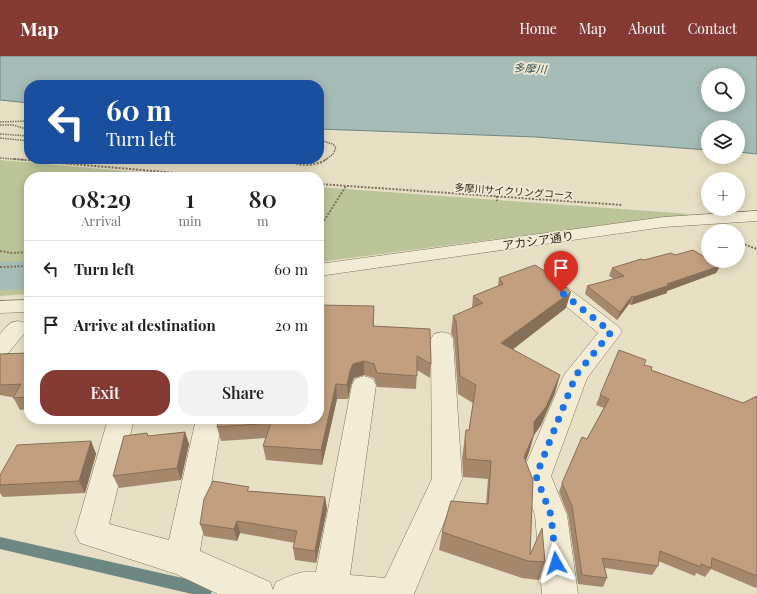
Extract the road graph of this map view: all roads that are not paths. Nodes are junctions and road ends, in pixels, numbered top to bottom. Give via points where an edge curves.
1 (757, 216) edge
2 (324, 269) edge
3 (561, 292) edge
4 (24, 306) edge
5 (0, 307) edge
6 (18, 328) dead end
7 (442, 339) dead end
8 (0, 348) edge
9 (364, 385) dead end
10 (120, 424) edge
11 (208, 424) edge
12 (182, 560) junction
13 (330, 592) junction
14 (257, 594) edge
15 (289, 594) edge
16 (382, 594) edge
17 (396, 594) edge
18 (560, 594) edge

1 - 2 street, アカシア通り via 664,222
3 - 18 street via 611,332 576,375 536,476 551,515
4 - 5 street
6 - 8 street
7 - 17 street via 447,479
9 - 13 street
10 - 12 street via 91,533
11 - 12 street
12 - 14 street
13 - 15 street via 306,588
13 - 16 street

